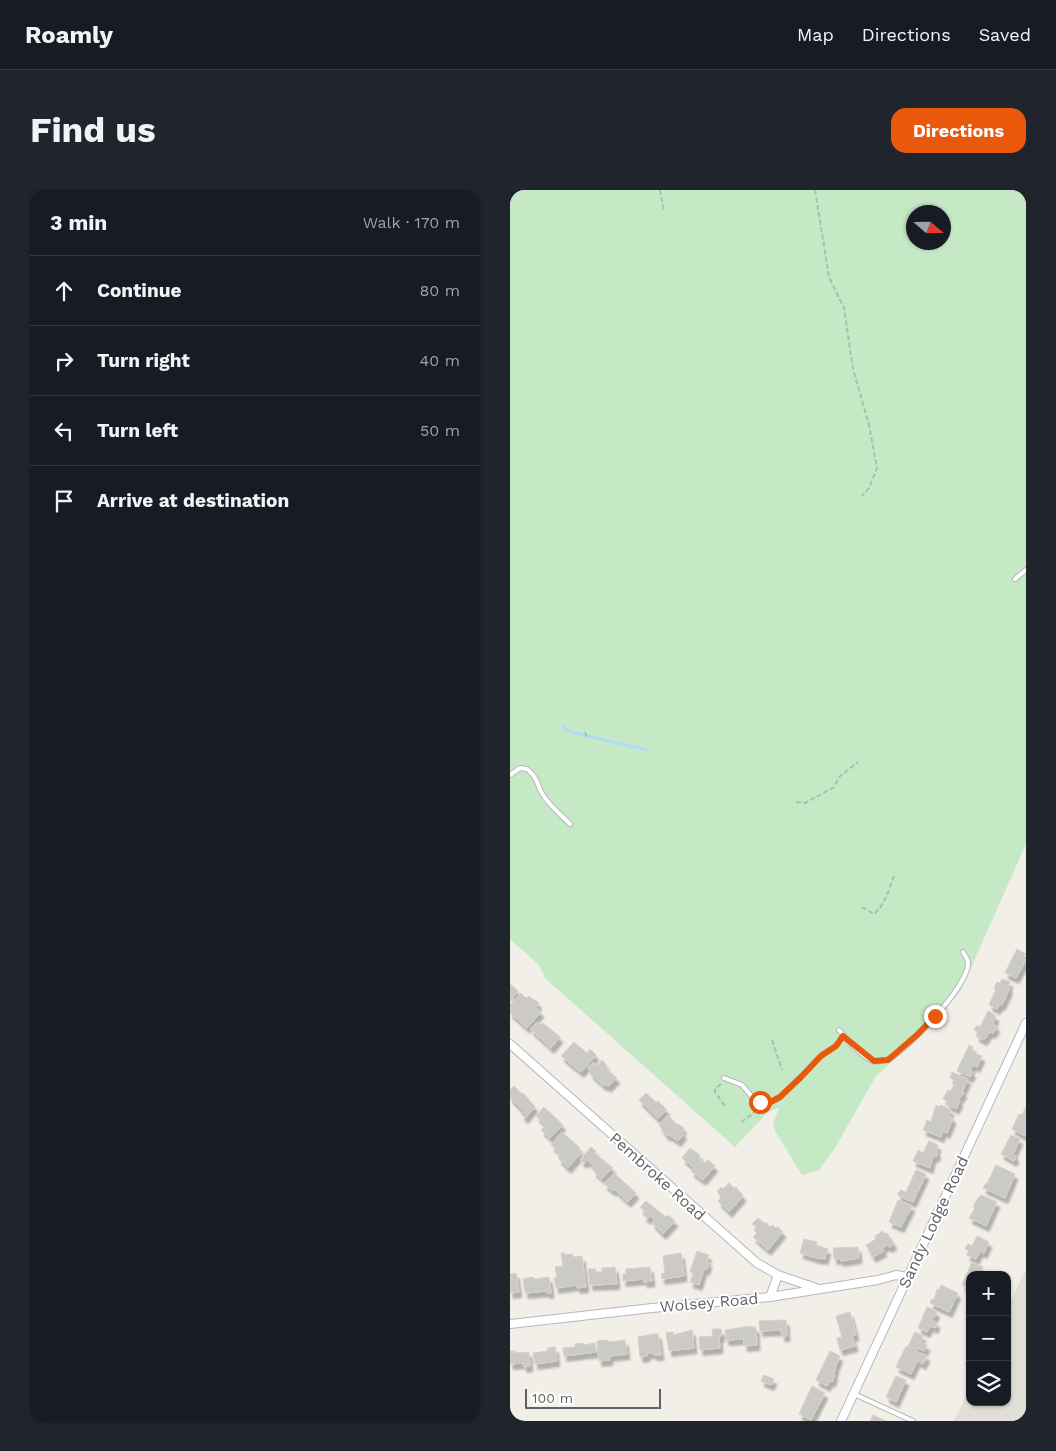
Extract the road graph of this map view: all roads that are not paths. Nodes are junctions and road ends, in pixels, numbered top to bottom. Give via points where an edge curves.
1 (1026, 570) edge
2 (1015, 579) dead end
3 (510, 775) edge
4 (570, 824) dead end
5 (963, 952) dead end
6 (1026, 1023) edge
7 (839, 1030) dead end
8 (843, 1036) junction
9 (510, 1044) edge
10 (724, 1078) dead end
11 (778, 1275) junction
12 (907, 1277) junction
13 (818, 1289) junction
14 (770, 1297) junction
15 (510, 1324) edge
16 (854, 1393) junction
17 (841, 1421) edge
18 (914, 1421) edge

1 - 2 lane
3 - 4 lane via 520,768 527,769 552,807
5 - 8 lane via 968,964 966,972 948,1003 888,1060 874,1061
6 - 12 street, Sandy Lodge Road
7 - 8 lane
8 - 10 lane via 780,1097 767,1104 754,1099 742,1084
9 - 11 street, Pembroke Road via 757,1263
11 - 13 street, Pembroke Road
11 - 14 street
12 - 13 street, Wolsey Road via 896,1275
12 - 16 street, Sandy Lodge Road
13 - 14 street, Wolsey Road
14 - 15 street, Wolsey Road
16 - 17 street, Sandy Lodge Road
16 - 18 lane

